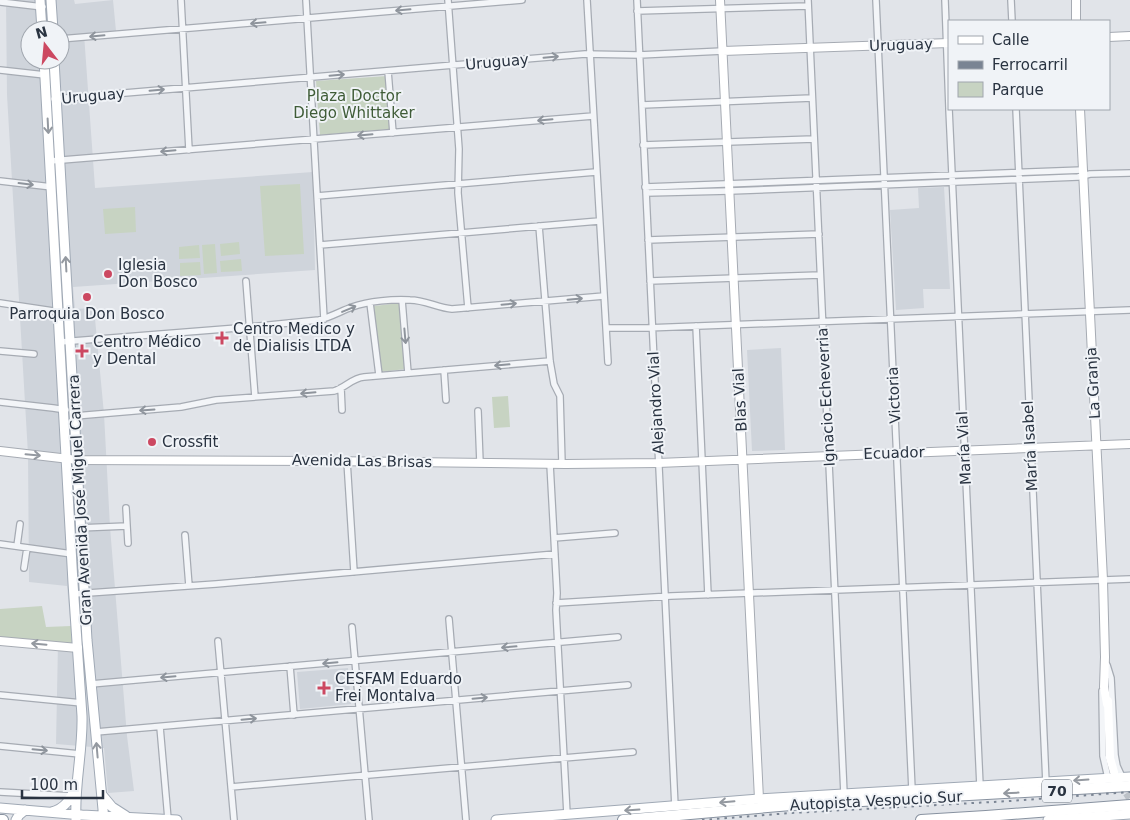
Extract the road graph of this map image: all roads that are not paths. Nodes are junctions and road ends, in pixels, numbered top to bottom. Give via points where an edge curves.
1 (181, 0) edge
2 (306, 0) edge
3 (522, 0) edge
4 (586, 0) edge
5 (637, 0) edge
6 (876, 0) edge
7 (945, 0) edge
8 (1011, 0) edge
9 (1076, 0) edge
10 (0, 2) edge
11 (41, 3) edge
12 (51, 3) edge
13 (448, 3) edge
14 (808, 3) edge
15 (721, 4) edge
16 (637, 11) junction
17 (307, 18) junction
18 (42, 20) edge
19 (52, 20) edge
20 (1012, 20) edge
21 (1076, 20) edge
22 (183, 29) junction
23 (1130, 36) edge
24 (1110, 37) edge
25 (70, 38) edge
26 (948, 43) edge
27 (878, 46) junction
28 (810, 48) junction
29 (723, 51) junction
30 (590, 54) junction
31 (639, 55) junction
32 (452, 66) junction
33 (0, 70) edge
34 (45, 70) edge
35 (55, 70) edge
36 (388, 71) junction
37 (45, 75) junction
38 (310, 78) junction
39 (187, 88) junction
40 (812, 98) junction
41 (57, 99) junction
42 (46, 100) junction
43 (725, 101) junction
44 (642, 105) junction
45 (949, 110) edge
46 (1016, 110) edge
47 (1080, 110) edge
48 (593, 116) junction
49 (457, 128) junction
50 (392, 133) junction
51 (314, 139) junction
52 (814, 139) junction
53 (727, 142) junction
54 (644, 145) junction
55 (190, 150) junction
56 (60, 160) junction
57 (50, 161) junction
58 (596, 172) junction
59 (1083, 173) junction
60 (1130, 173) edge
61 (1019, 176) junction
62 (952, 178) junction
63 (0, 181) edge
64 (884, 181) junction
65 (457, 184) junction
66 (816, 184) junction
67 (51, 187) junction
68 (729, 187) junction
69 (62, 188) junction
70 (646, 190) junction
71 (317, 196) junction
72 (600, 221) junction
73 (538, 226) junction
74 (461, 233) junction
75 (819, 234) junction
76 (732, 237) junction
77 (648, 240) junction
78 (320, 245) junction
79 (820, 275) junction
80 (734, 278) junction
81 (246, 281) dead end
82 (650, 281) junction
83 (604, 296) junction
84 (402, 300) junction
85 (546, 301) junction
86 (0, 303) edge
87 (370, 303) junction
88 (468, 308) junction
89 (1130, 310) edge
90 (59, 311) junction
91 (1090, 312) junction
92 (69, 313) junction
93 (1025, 314) junction
94 (958, 316) junction
95 (324, 319) junction
96 (890, 319) junction
97 (822, 321) junction
98 (736, 324) junction
99 (696, 326) junction
100 (250, 327) junction
101 (606, 328) junction
102 (652, 328) junction
103 (71, 341) junction
104 (60, 342) junction
105 (0, 351) edge
106 (34, 354) dead end
107 (550, 361) junction
108 (608, 362) dead end
109 (444, 370) junction
110 (408, 373) junction
111 (378, 375) junction
112 (341, 388) junction
113 (255, 397) junction
114 (446, 400) dead end
115 (0, 402) edge
116 (64, 410) junction
117 (342, 410) dead end
118 (478, 411) dead end
119 (75, 416) junction
120 (1130, 444) edge
121 (1096, 445) junction
122 (1030, 448) junction
123 (964, 450) junction
124 (0, 451) edge
125 (897, 453) junction
126 (829, 456) junction
127 (66, 458) junction
128 (743, 459) junction
129 (78, 460) junction
130 (347, 461) junction
131 (702, 461) junction
132 (480, 463) junction
133 (658, 463) junction
134 (550, 464) junction
135 (562, 464) junction
136 (126, 508) dead end
137 (20, 524) dead end
138 (127, 526) junction
139 (70, 528) junction
140 (81, 528) junction
141 (615, 533) dead end
142 (185, 535) dead end
143 (554, 538) junction
144 (128, 543) dead end
145 (0, 544) edge
146 (17, 546) junction
147 (27, 548) junction
148 (72, 554) junction
149 (555, 554) junction
150 (24, 568) dead end
151 (354, 572) junction
152 (1130, 579) edge
153 (1103, 580) junction
154 (1037, 583) junction
155 (970, 585) junction
156 (189, 586) junction
157 (903, 588) junction
158 (835, 590) junction
159 (84, 593) junction
160 (74, 594) junction
161 (749, 594) junction
162 (708, 595) junction
163 (665, 597) junction
164 (556, 603) junction
165 (449, 619) dead end
166 (352, 628) dead end
167 (618, 637) dead end
168 (0, 641) edge
169 (218, 641) dead end
170 (558, 642) junction
171 (78, 648) junction
172 (452, 652) junction
173 (1105, 657) junction
174 (89, 658) junction
175 (355, 660) junction
176 (1107, 665) junction
177 (290, 666) junction
178 (221, 672) junction
179 (1104, 674) junction
180 (91, 684) junction
181 (628, 685) dead end
182 (560, 692) junction
183 (0, 696) edge
184 (456, 701) junction
185 (82, 703) junction
186 (1107, 704) junction
187 (359, 709) junction
188 (294, 715) junction
189 (225, 721) junction
190 (160, 727) junction
191 (96, 732) junction
192 (0, 746) edge
193 (633, 752) dead end
194 (80, 754) junction
195 (564, 758) junction
196 (462, 767) junction
197 (365, 775) junction
198 (1118, 776) edge
199 (77, 780) junction
200 (1046, 783) junction
201 (980, 786) junction
202 (1130, 786) edge
203 (231, 787) junction
204 (912, 790) junction
205 (0, 792) edge
206 (101, 794) junction
207 (844, 794) junction
208 (72, 796) junction
209 (759, 799) junction
210 (1130, 805) edge
211 (675, 807) junction
212 (0, 808) edge
213 (52, 812) junction
214 (567, 814) junction
215 (1130, 814) edge
216 (20, 815) edge
217 (128, 817) junction
218 (76, 818) edge
219 (104, 818) edge
220 (169, 820) edge
221 (234, 820) edge
222 (369, 820) edge
223 (466, 820) edge
224 (496, 820) edge
225 (623, 820) edge
226 (921, 820) edge
227 (1048, 820) edge

1 - 22 street
2 - 17 street
3 - 13 street
4 - 30 street
5 - 16 street, Alejandro Vial
6 - 27 street, Victoria
7 - 26 street, María Vial
8 - 20 street
9 - 21 street
10 - 11 street
11 - 12 street
11 - 18 main road
12 - 19 main road
13 -> 17 street
13 - 32 street
14 - 15 street
14 - 28 street, Ignacio Echeverria
15 - 16 street
15 - 29 street, Blas Vial
16 - 31 street, Alejandro Vial
17 -> 22 street
17 - 38 street
22 -> 25 street
22 - 39 street
23 - 24 street
26 - 27 street, Uruguay
27 - 28 street, Uruguay
27 - 64 street, Victoria
28 - 29 street, Uruguay
28 - 40 street, Ignacio Echeverria
29 - 31 street, Uruguay
29 - 43 street, Blas Vial
30 - 31 street, Uruguay
32 -> 30 street, Uruguay
30 - 48 street
31 - 44 street, Alejandro Vial
32 - 36 street, Uruguay
32 - 49 street
33 - 37 street
34 - 37 main road, Gran Avenida José Miguel Carrera
35 - 41 main road, Gran Avenida José Miguel Carrera
38 -> 36 street, Uruguay
36 - 50 street
37 - 42 main road, Gran Avenida José Miguel Carrera
38 - 39 street, Uruguay
38 - 51 street
41 -> 39 street, Uruguay
39 - 55 street
40 - 43 street
40 - 52 street, Ignacio Echeverria
41 - 42 street, Uruguay
41 - 56 main road, Gran Avenida José Miguel Carrera
42 -> 57 main road, Gran Avenida José Miguel Carrera
43 - 44 street
43 - 53 street, Blas Vial
44 - 54 street, Alejandro Vial
45 - 62 street, María Vial
46 - 61 street, María Isabel
47 - 59 street, La Granja
48 -> 49 street
48 - 58 street
49 - 50 street
49 - 65 street
50 -> 51 street
51 - 55 street
51 - 71 street
52 - 53 street
52 - 66 street, Ignacio Echeverria
53 - 54 street
53 - 68 street, Blas Vial
54 - 70 street, Alejandro Vial
55 -> 56 street
56 - 57 street
56 - 69 main road, Gran Avenida José Miguel Carrera
57 - 67 main road, Gran Avenida José Miguel Carrera
58 - 65 street
58 - 72 street
59 - 60 street
59 - 61 street via 1078,177
59 - 91 street, La Granja
61 - 62 street
61 - 93 street, María Isabel
62 - 64 street
62 - 94 street, María Vial
63 -> 67 street
64 - 66 street
64 - 96 street, Victoria
65 - 71 street
65 - 74 street
66 - 68 street
66 - 75 street, Ignacio Echeverria
67 - 69 street
67 - 90 main road, Gran Avenida José Miguel Carrera
68 - 70 street
68 - 76 street, Blas Vial
92 -> 69 main road, Gran Avenida José Miguel Carrera
70 - 77 street, Alejandro Vial
71 - 78 street
72 - 73 street
72 - 83 street
73 - 74 street
73 - 85 street
74 - 78 street
74 - 88 street
75 - 76 street
75 - 79 street, Ignacio Echeverria
76 - 77 street
76 - 80 street, Blas Vial
77 - 82 street, Alejandro Vial
78 - 95 street
79 - 80 street
79 - 97 street, Ignacio Echeverria
80 - 82 street
80 - 98 street, Blas Vial
81 - 100 street
82 - 102 street, Alejandro Vial
85 -> 83 street
83 - 101 street
84 - 87 street
84 - 88 street
84 -> 110 street
88 -> 85 street
85 - 107 street
86 - 90 street
95 -> 87 street
87 - 111 street
89 - 91 street
90 - 92 street
90 - 104 main road, Gran Avenida José Miguel Carrera
91 - 93 street
91 - 121 street, La Granja
92 - 103 main road, Gran Avenida José Miguel Carrera
93 - 94 street
93 - 122 street, María Isabel
94 - 96 street
94 - 123 street, María Vial
95 - 100 street
96 - 97 street
96 - 125 street, Victoria
97 - 98 street
97 - 126 street, Ignacio Echeverria
98 - 99 street
98 - 128 street, Blas Vial
99 - 102 street
99 - 131 street
100 - 103 street
100 - 113 street
101 - 102 street
101 - 108 street
102 - 133 street, Alejandro Vial
103 - 104 street
103 - 119 main road, Gran Avenida José Miguel Carrera
104 - 116 main road, Gran Avenida José Miguel Carrera
105 - 106 street
107 -> 109 street
107 - 135 street via 560,396
109 - 110 street
109 - 114 street
110 - 111 street
111 - 112 street via 356,378
112 -> 113 street
112 - 117 street
113 -> 119 street
115 - 116 street
116 - 119 street
116 - 127 main road, Gran Avenida José Miguel Carrera
118 - 132 street
119 - 129 main road, Gran Avenida José Miguel Carrera
120 - 121 street, Ecuador
121 - 122 street, Ecuador
121 - 153 street, La Granja
122 - 123 street, Ecuador
122 - 154 street, María Isabel
123 - 125 street, Ecuador
123 - 155 street, María Vial
124 -> 127 street, Avenida Las Brisas
125 - 126 street, Ecuador
125 - 157 street, Victoria
126 - 128 street, Ecuador
126 - 158 street, Ignacio Echeverria
127 - 129 street, Avenida Las Brisas
127 - 139 main road, Gran Avenida José Miguel Carrera
128 - 131 street, Ecuador
128 - 161 street, Blas Vial
129 - 130 street, Avenida Las Brisas
129 - 140 main road, Gran Avenida José Miguel Carrera
130 - 132 street, Avenida Las Brisas
130 - 151 street
131 - 133 street, Ecuador
131 - 162 street
132 - 134 street, Avenida Las Brisas
133 - 135 street, Avenida Las Brisas
133 - 163 street, Alejandro Vial
134 - 135 street, Avenida Las Brisas
134 - 143 street
136 - 138 street
137 - 146 street
138 - 140 street
138 - 144 street
139 - 140 street
139 - 148 main road, Gran Avenida José Miguel Carrera
140 - 159 main road, Gran Avenida José Miguel Carrera
141 - 143 street
142 - 156 street
143 - 149 street
145 - 146 street
146 - 147 street
147 - 148 street
147 - 150 street
148 - 160 main road, Gran Avenida José Miguel Carrera
149 - 151 street
149 - 164 street
151 - 156 street
152 - 153 street
153 - 154 street
153 - 173 street, La Granja
154 - 155 street
154 - 200 street, María Isabel
155 - 157 street
155 - 201 street, María Vial
156 - 159 street
157 - 158 street
157 - 204 street, Victoria
158 - 161 street
158 - 207 street, Ignacio Echeverria
159 - 160 street
159 - 174 main road, Gran Avenida José Miguel Carrera
160 - 171 main road, Gran Avenida José Miguel Carrera
161 - 162 street
161 - 209 street, Blas Vial
162 - 163 street
163 - 164 street
163 - 211 street, Alejandro Vial
164 - 170 street
165 - 172 street
166 - 175 street
167 - 170 street
171 -> 168 street
169 - 178 street
170 -> 172 street
170 - 182 street
171 - 174 main road
171 - 185 main road, Gran Avenida José Miguel Carrera
172 - 175 street
172 - 184 street
173 - 176 street, La Granja
173 - 179 street, La Granja
174 - 180 main road, Gran Avenida José Miguel Carrera
175 -> 177 street
175 - 187 street
176 - 186 street, La Granja
176 - 198 street, La Granja via 1111,678
177 - 178 street
177 - 188 street
178 -> 180 street
178 - 189 street
179 - 186 street, La Granja
179 - 198 street, La Granja via 1103,756
180 - 191 main road, Gran Avenida José Miguel Carrera
181 - 182 street
184 -> 182 street
182 - 195 street
183 - 185 street
184 - 187 street
184 - 196 street
185 - 194 main road, Gran Avenida José Miguel Carrera
186 - 198 street, La Granja via 1110,758
187 - 188 street
187 - 197 street
189 -> 188 street
189 - 190 street
189 - 203 street
190 - 191 street
190 - 220 street
206 -> 191 main road, Gran Avenida José Miguel Carrera
192 -> 194 street
193 - 195 street
194 - 199 main road, Gran Avenida José Miguel Carrera
195 - 196 street
195 - 214 street
196 - 197 street
196 - 223 street
197 - 203 street
197 - 222 street
198 -> 200 main road
199 - 208 main road
199 - 218 main road, Gran Avenida José Miguel Carrera
200 - 201 main road
201 - 204 main road
202 -> 225 highway, Autopista Vespucio Sur / 70 via 791,805
203 - 221 street
204 - 207 main road
205 - 208 street
206 - 217 main road via 112,807
206 - 219 main road, Gran Avenida José Miguel Carrera
207 - 209 main road
208 - 213 main road via 64,806
209 -> 211 main road
210 - 226 highway, Autopista Vespucio Sur / 70
211 -> 214 main road
212 - 216 main road
213 - 216 main road
213 - 218 main road
214 - 224 main road
215 - 227 main road
217 - 219 main road
217 - 220 main road
218 - 219 main road

